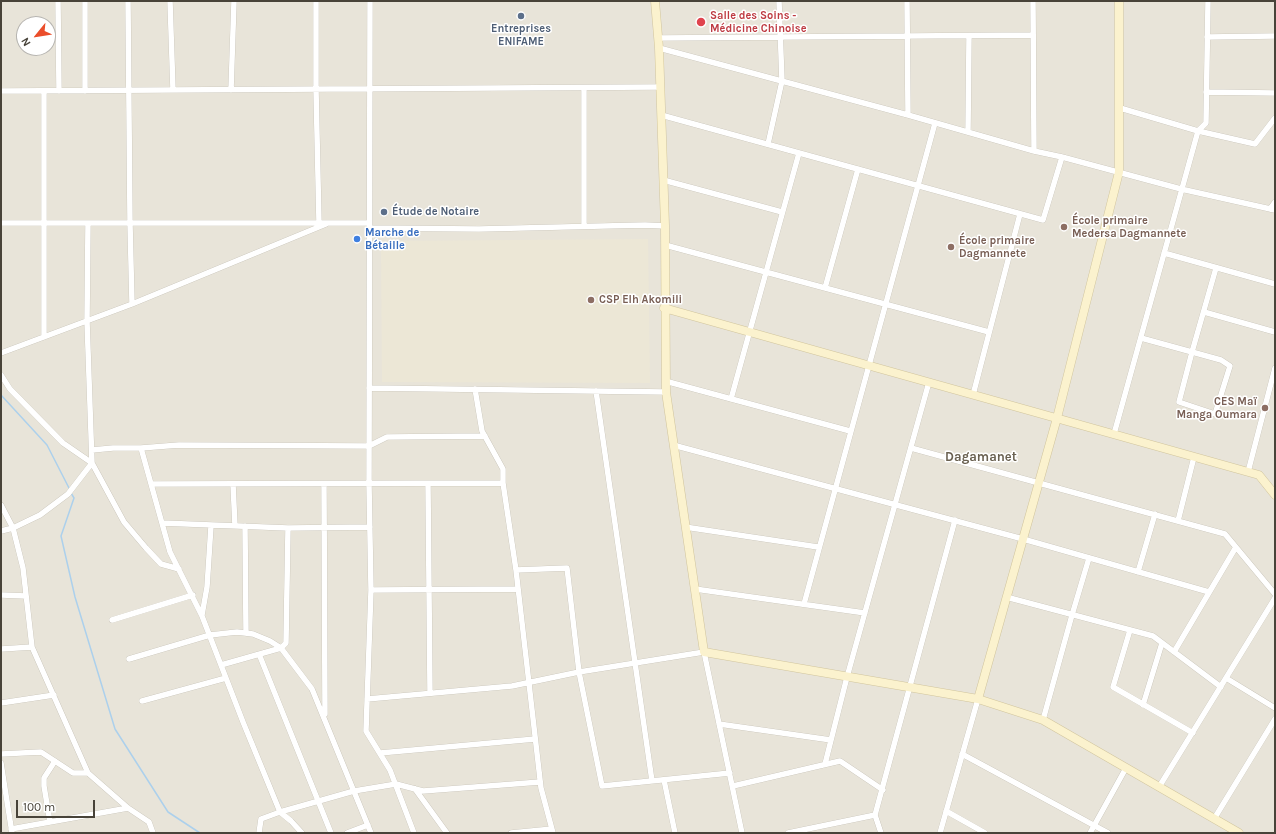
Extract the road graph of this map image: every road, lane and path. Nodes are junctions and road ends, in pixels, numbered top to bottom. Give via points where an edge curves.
1 (58, 1) edge
2 (85, 1) edge
3 (128, 1) edge
4 (170, 1) edge
5 (234, 1) edge
6 (316, 1) edge
7 (370, 1) edge
8 (655, 1) edge
9 (779, 1) edge
10 (907, 1) edge
11 (1033, 1) edge
12 (1119, 1) edge
13 (1208, 1) edge
14 (1033, 35) junction
15 (907, 36) junction
16 (969, 36) junction
17 (1275, 36) edge
18 (780, 37) junction
19 (1207, 37) junction
20 (658, 38) junction
21 (659, 48) junction
22 (782, 81) junction
23 (660, 87) junction
24 (584, 88) junction
25 (316, 89) junction
26 (370, 89) junction
27 (173, 90) junction
28 (231, 90) junction
29 (44, 91) junction
30 (59, 91) junction
31 (85, 91) junction
32 (129, 91) junction
33 (1, 92) edge
34 (1206, 92) junction
35 (1275, 93) edge
36 (1120, 108) junction
37 (661, 115) junction
38 (908, 115) junction
39 (1275, 118) edge
40 (935, 123) junction
41 (1198, 131) junction
42 (968, 132) junction
43 (768, 144) junction
44 (1034, 151) junction
45 (798, 153) junction
46 (1062, 157) junction
47 (858, 169) junction
48 (1119, 172) junction
49 (663, 180) junction
50 (917, 186) junction
51 (1181, 189) junction
52 (1275, 202) edge
53 (1272, 210) edge
54 (782, 212) junction
55 (1020, 214) junction
56 (1, 223) edge
57 (44, 223) junction
58 (88, 223) junction
59 (130, 223) junction
60 (319, 223) junction
61 (330, 223) junction
62 (369, 226) junction
63 (584, 226) junction
64 (665, 226) junction
65 (665, 245) junction
66 (1164, 253) junction
67 (1216, 268) junction
68 (766, 272) junction
69 (1275, 284) edge
70 (825, 288) junction
71 (132, 304) junction
72 (885, 304) junction
73 (664, 308) junction
74 (1204, 312) junction
75 (87, 321) junction
76 (749, 332) junction
77 (989, 332) junction
78 (1275, 332) edge
79 (44, 337) junction
80 (1141, 338) junction
81 (1192, 352) junction
82 (1, 353) edge
83 (868, 365) junction
84 (1275, 368) edge
85 (1, 375) edge
86 (665, 381) junction
87 (929, 382) junction
88 (369, 388) junction
89 (475, 389) junction
90 (596, 391) junction
91 (666, 392) junction
92 (973, 395) junction
93 (731, 399) junction
94 (1057, 418) junction
95 (850, 431) junction
96 (1114, 434) junction
97 (485, 436) junction
98 (673, 445) junction
99 (369, 446) junction
100 (141, 448) junction
101 (911, 448) junction
102 (92, 450) junction
103 (1194, 457) junction
104 (92, 463) junction
105 (1248, 472) junction
106 (1039, 482) junction
107 (503, 483) junction
108 (151, 484) junction
109 (233, 484) junction
110 (369, 484) junction
111 (428, 484) junction
112 (324, 485) junction
113 (835, 488) junction
114 (1275, 495) edge
115 (895, 504) junction
116 (1, 505) edge
117 (1155, 514) junction
118 (955, 520) junction
119 (1178, 521) junction
120 (162, 523) junction
121 (211, 526) junction
122 (235, 526) junction
123 (245, 526) junction
124 (370, 526) junction
125 (685, 527) junction
126 (13, 528) junction
127 (288, 528) junction
128 (324, 528) junction
129 (1, 531) edge
130 (1023, 539) junction
131 (818, 547) junction
132 (1236, 547) junction
133 (1089, 558) junction
134 (179, 569) junction
135 (516, 570) junction
136 (1138, 572) junction
137 (518, 589) junction
138 (695, 589) junction
139 (371, 590) junction
140 (429, 590) junction
141 (1209, 592) junction
142 (1275, 594) edge
143 (1, 595) edge
144 (193, 595) junction
145 (26, 596) junction
146 (1006, 597) junction
147 (1275, 598) edge
148 (804, 604) junction
149 (865, 613) junction
150 (1072, 614) junction
151 (202, 616) junction
152 (112, 620) dead end
153 (1130, 630) junction
154 (246, 633) junction
155 (210, 636) junction
156 (1162, 644) junction
157 (32, 648) junction
158 (281, 648) junction
159 (1, 649) edge
160 (704, 652) junction
161 (1174, 652) junction
162 (259, 654) junction
163 (129, 659) dead end
164 (635, 663) junction
165 (221, 665) junction
166 (579, 672) junction
167 (847, 677) junction
168 (226, 678) junction
169 (1226, 678) junction
170 (528, 683) junction
171 (1221, 687) junction
172 (910, 688) junction
173 (430, 694) junction
174 (54, 695) junction
175 (367, 699) junction
176 (978, 699) junction
177 (142, 701) dead end
178 (1, 703) edge
179 (1143, 704) junction
180 (1275, 708) edge
181 (325, 718) junction
182 (1275, 719) edge
183 (1043, 720) junction
184 (719, 724) junction
185 (1193, 733) junction
186 (535, 739) junction
187 (832, 740) junction
188 (380, 753) junction
189 (1, 754) edge
190 (962, 754) junction
191 (55, 761) junction
192 (1, 763) edge
193 (826, 764) junction
194 (1126, 768) junction
195 (88, 773) junction
196 (730, 773) junction
197 (664, 780) junction
198 (652, 781) junction
199 (540, 782) junction
200 (396, 784) junction
201 (733, 786) junction
202 (1159, 787) junction
203 (415, 789) junction
204 (883, 790) junction
205 (354, 791) junction
206 (318, 801) junction
207 (128, 808) junction
208 (946, 811) junction
209 (280, 812) junction
210 (875, 815) junction
211 (1214, 819) junction
212 (50, 822) junction
213 (368, 825) junction
214 (1094, 825) junction
215 (11, 831) edge
216 (552, 831) edge
217 (153, 833) edge
218 (259, 833) edge
219 (302, 833) edge
220 (331, 833) edge
221 (347, 833) edge
222 (371, 833) edge
223 (414, 833) edge
224 (448, 833) edge
225 (511, 833) edge
226 (675, 833) edge
227 (742, 833) edge
228 (788, 833) edge
229 (881, 833) edge
230 (940, 833) edge
231 (985, 833) edge
232 (1090, 833) edge
233 (1108, 833) edge
234 (1239, 833) edge

1 - 30 street
2 - 31 street
3 - 32 street
4 - 27 street
5 - 28 street
6 - 25 street
7 - 26 street
8 - 20 street
9 - 18 street
10 - 15 street
11 - 14 street
12 - 36 street
13 - 19 street
14 - 16 street
14 - 44 street
15 - 16 street
15 - 18 street
15 - 38 street
16 - 42 street
17 - 19 street
18 - 20 street
18 - 22 street
19 - 34 street
20 - 21 street
21 - 22 street
21 - 23 street
22 - 38 street
22 - 43 street
23 - 24 street
23 - 37 street
24 - 26 street
24 - 63 street
25 - 26 street
25 - 28 street
25 - 60 street
26 - 62 street
27 - 28 street
27 - 32 street
29 - 30 street
29 - 33 street
29 - 57 street
30 - 31 street
31 - 32 street
32 - 59 street
34 - 35 street
34 - 41 street via 1206,122
36 - 41 street
36 - 48 street
37 - 43 street
37 - 49 street
38 - 40 street
39 - 41 street via 1255,144
40 - 42 street
40 - 50 street
41 - 51 street
42 - 44 street
43 - 45 street
44 - 46 street
45 - 47 street
45 - 54 street
46 - 48 street
46 - 55 street via 1043,220
47 - 50 street
47 - 70 street
48 - 51 street
48 - 94 street
49 - 54 street
49 - 64 street
50 - 55 street
50 - 72 street
51 - 53 street
51 - 66 street
52 - 53 street
54 - 68 street
55 - 77 street
56 - 57 street
57 - 58 street
57 - 79 street
58 - 59 street
58 - 75 street
59 - 60 street
59 - 71 street
60 - 61 street
61 - 62 street
61 - 71 street
62 - 63 street via 479,229
62 - 88 street
63 - 64 street
64 - 65 street
65 - 68 street
65 - 73 street
66 - 67 street
66 - 80 street
67 - 69 street
67 - 74 street
68 - 70 street
68 - 76 street
70 - 72 street
71 - 75 street
72 - 77 street
72 - 83 street
73 - 76 street
73 - 86 street
74 - 78 street
74 - 81 street
75 - 79 street
75 - 102 street
76 - 83 street
76 - 93 street
77 - 92 street
79 - 82 street
80 - 81 street
80 - 96 street
81 - 81 street via 1221,360 1230,366 1216,414 1179,402
83 - 87 street
83 - 95 street
84 - 105 street
85 - 104 street via 10,389 63,443
86 - 91 street
86 - 93 street
87 - 92 street
87 - 101 street
88 - 89 street
88 - 99 street
89 - 90 street
89 - 97 street
90 - 91 street
90 - 164 street
91 - 98 street
92 - 94 street
93 - 95 street
94 - 96 street
94 - 106 street
95 - 113 street
96 - 103 street
97 - 99 street via 387,437
97 - 107 street via 503,469
98 - 113 street
98 - 125 street
99 - 100 street via 187,445
99 - 110 street
100 - 102 street
100 - 108 street
101 - 106 street
101 - 115 street
102 - 104 street
103 - 105 street
103 - 119 street
104 - 126 street via 68,494 40,515
104 - 134 street via 124,522 161,564
105 - 114 street via 1259,475
106 - 117 street
106 - 130 street
107 - 111 street
107 - 135 street
108 - 109 street
108 - 120 street
109 - 112 street
109 - 122 street
110 - 111 street
110 - 112 street
110 - 124 street
111 - 140 street
112 - 128 street
113 - 115 street
113 - 131 street
115 - 118 street
115 - 149 street
116 - 126 street
117 - 119 street
117 - 136 street
118 - 130 street
118 - 172 street
119 - 132 street via 1225,534
120 - 121 street
120 - 134 street via 170,552
121 - 122 street
121 - 151 street via 207,588
122 - 123 street
123 - 127 street
123 - 154 street
124 - 128 street
124 - 139 street
125 - 131 street
125 - 138 street
126 - 129 street
126 - 145 street via 23,568
127 - 128 street
127 - 158 street via 286,643
128 - 181 street
130 - 133 street
130 - 146 street
131 - 148 street
132 - 141 street
132 - 142 street
133 - 136 street
133 - 150 street
134 - 144 street
135 - 137 street
135 - 166 street via 567,568
136 - 141 street
137 - 140 street
137 - 170 street
138 - 148 street
138 - 160 street
139 - 140 street
139 - 175 street
140 - 173 street
141 - 161 street
143 - 145 street
144 - 151 street
144 - 152 street
145 - 157 street
146 - 150 street
146 - 176 street
147 - 169 street
148 - 149 street
149 - 167 street
150 - 153 street
150 - 183 street
151 - 155 street
153 - 156 street via 1153,636
153 - 179 street via 1113,687
154 - 155 street
154 - 158 street via 270,641
155 - 163 street
155 - 165 street
156 - 161 street
156 - 179 street
157 - 159 street
157 - 174 street
158 - 162 street
158 - 181 street via 312,688
160 - 164 street
160 - 167 street
160 - 184 street
161 - 171 street
162 - 165 street
162 - 206 street
164 - 166 street
164 - 198 street
165 - 168 street
166 - 170 street
166 - 198 street via 602,786
167 - 172 street
167 - 187 street
168 - 177 street
168 - 209 street
169 - 171 street
169 - 180 street
170 - 173 street
170 - 186 street
171 - 185 street
172 - 176 street
172 - 204 street
173 - 175 street
174 - 178 street
174 - 195 street
175 - 188 street via 366,731
176 - 183 street
176 - 190 street
179 - 185 street
181 - 205 street
182 - 211 street
183 - 194 street
184 - 187 street
184 - 196 street
185 - 202 street
186 - 188 street
186 - 199 street
187 - 193 street
188 - 200 street
189 - 191 street via 41,752
190 - 208 street
190 - 214 street
191 - 195 street via 73,773
191 - 212 street via 44,778
192 - 215 street
193 - 201 street
193 - 204 street via 840,761
194 - 202 street
194 - 214 street
195 - 207 street
196 - 197 street
196 - 201 street
197 - 198 street
197 - 226 street
199 - 203 street via 423,791
199 - 216 street
200 - 203 street
200 - 205 street
200 - 223 street
201 - 227 street
202 - 211 street
203 - 224 street
204 - 210 street
205 - 206 street
205 - 213 street
206 - 209 street
206 - 220 street
207 - 212 street
207 - 217 street via 149,822
208 - 230 street
208 - 231 street
209 - 218 street via 261,819
209 - 219 street
210 - 228 street
210 - 229 street
211 - 234 street
212 - 215 street
213 - 221 street
213 - 222 street
214 - 232 street
214 - 233 street
216 - 225 street

